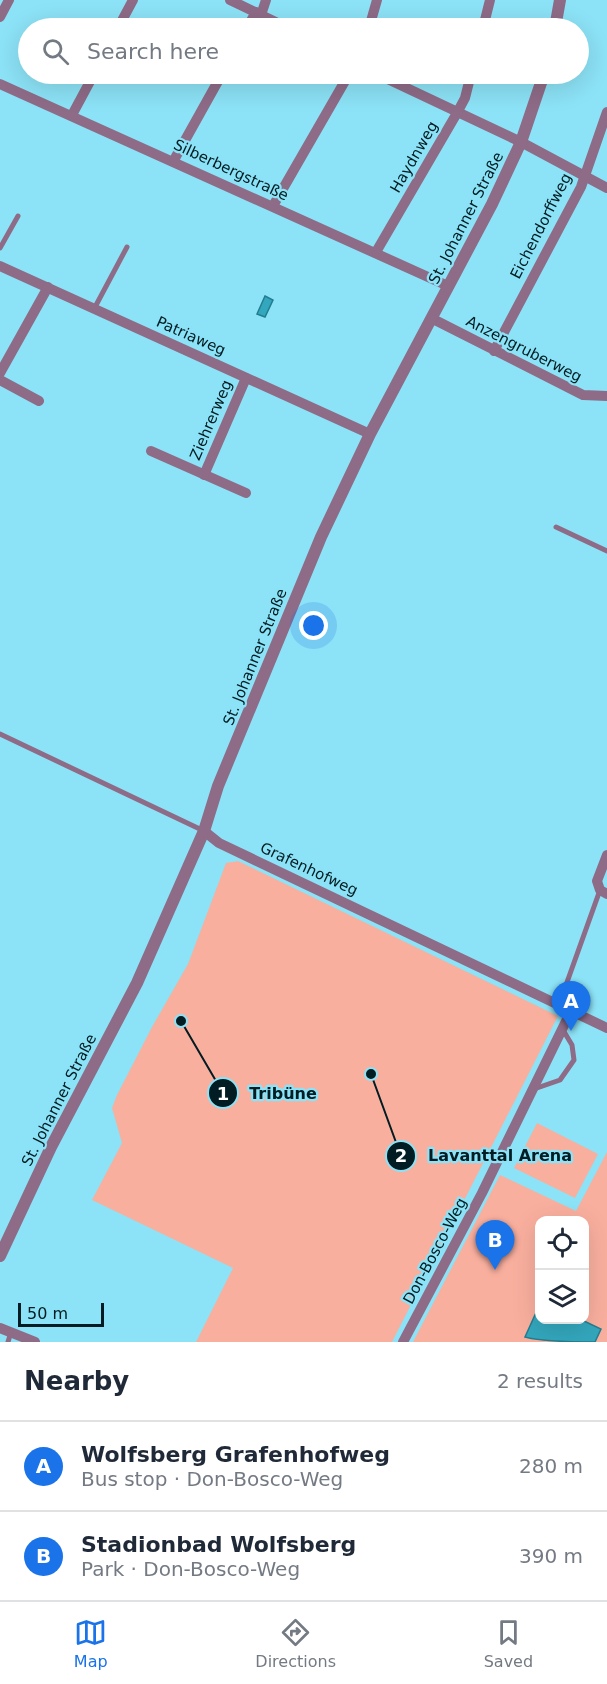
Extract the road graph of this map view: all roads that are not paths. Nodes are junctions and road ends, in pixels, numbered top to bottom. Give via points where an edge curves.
1 (9, 0) edge
2 (133, 0) edge
3 (230, 0) edge
4 (266, 0) edge
5 (377, 0) edge
6 (490, 0) edge
7 (560, 0) edge
8 (258, 14) junction
9 (0, 17) edge
10 (123, 18) edge
11 (255, 18) edge
12 (267, 18) edge
13 (372, 18) edge
14 (486, 18) edge
15 (557, 18) edge
16 (0, 84) edge
17 (89, 84) edge
18 (216, 84) edge
19 (343, 84) edge
20 (397, 84) edge
21 (468, 84) edge
22 (541, 84) edge
23 (607, 112) edge
24 (457, 113) junction
25 (72, 115) junction
26 (521, 142) junction
27 (174, 160) junction
28 (584, 176) junction
29 (607, 188) edge
30 (273, 206) junction
31 (18, 216) dead end
32 (127, 247) dead end
33 (0, 248) edge
34 (376, 252) junction
35 (0, 266) edge
36 (448, 286) junction
37 (48, 287) junction
38 (94, 309) junction
39 (431, 318) junction
40 (494, 351) junction
41 (0, 373) edge
42 (246, 378) junction
43 (0, 380) edge
44 (607, 396) edge
45 (39, 401) dead end
46 (370, 435) junction
47 (151, 451) dead end
48 (204, 475) junction
49 (246, 493) dead end
50 (556, 526) dead end
51 (607, 551) edge
52 (0, 734) edge
53 (204, 831) junction
54 (607, 855) edge
55 (604, 892) edge
56 (566, 985) dead end
57 (571, 1011) junction
58 (607, 1028) edge
59 (562, 1029) junction
60 (534, 1089) junction
61 (0, 1256) edge
62 (6, 1334) edge
63 (35, 1342) edge
64 (403, 1342) edge

1 - 9 street
2 - 10 street
3 - 8 street
4 - 8 street
5 - 13 street
6 - 14 street
7 - 15 street
8 - 11 street
8 - 12 street
16 - 25 street, Silberbergstraße
17 - 25 street
18 - 27 street
19 - 30 street
20 - 24 street
21 - 24 street, Haydnweg
22 - 26 street, St. Johanner Straße
23 - 28 street, Eichendorffweg
24 - 26 street
24 - 34 street, Haydnweg
25 - 27 street, Silberbergstraße
26 - 28 street
26 - 36 street, St. Johanner Straße
27 - 30 street, Silberbergstraße
28 - 29 street
28 - 40 street, Eichendorffweg
30 - 34 street, Silberbergstraße
31 - 33 lane
32 - 38 lane
34 - 36 street, Silberbergstraße
35 - 37 street, Patriaweg
36 - 39 street, St. Johanner Straße
37 - 38 street, Patriaweg
37 - 41 street
38 - 42 street, Patriaweg
39 - 40 street, Anzengruberweg
39 - 46 street, St. Johanner Straße
40 - 44 street, Anzengruberweg via 583,395
42 - 46 street, Patriaweg
42 - 48 street, Ziehrerweg
43 - 45 street
46 - 53 street, St. Johanner Straße via 291,607 218,786
47 - 48 street, Ziehrerweg
48 - 49 street, Ziehrerweg
50 - 51 lane
52 - 53 lane, Grafenhofweg
53 - 57 street, Grafenhofweg via 219,843
53 - 61 street, St. Johanner Straße via 137,983 51,1147
54 - 55 street via 597,881
55 - 56 lane
57 - 58 street, Grafenhofweg
57 - 59 street, Don-Bosco-Weg
59 - 60 street, Don-Bosco-Weg
59 - 60 lane via 572,1045 574,1060 560,1080
60 - 64 street, Don-Bosco-Weg
62 - 63 street

